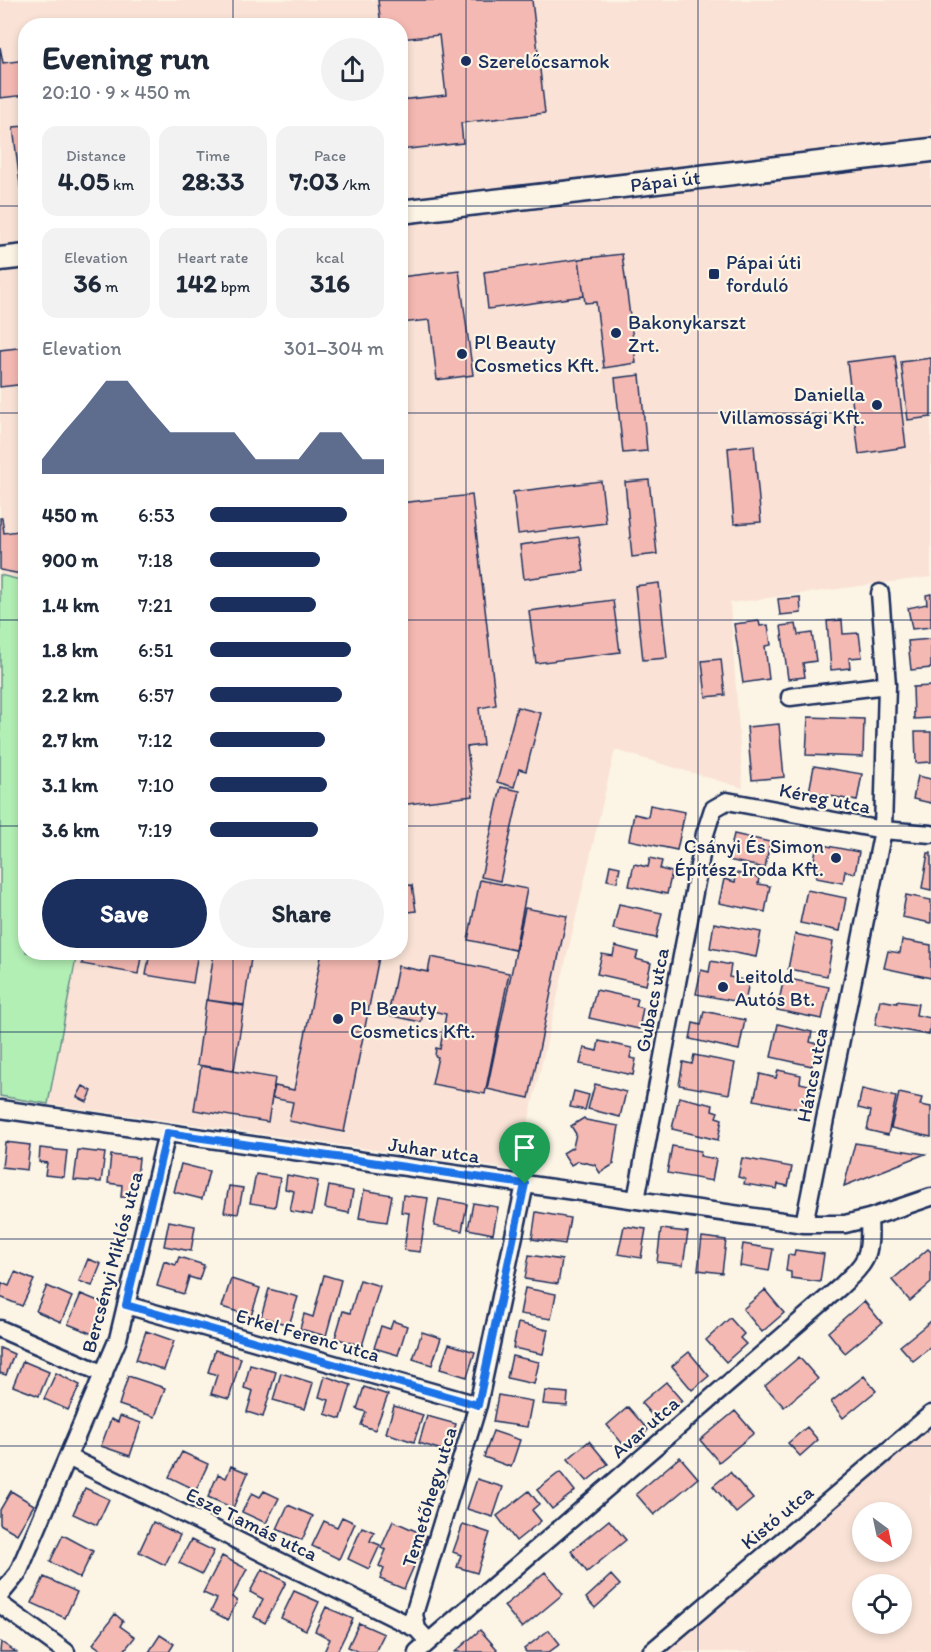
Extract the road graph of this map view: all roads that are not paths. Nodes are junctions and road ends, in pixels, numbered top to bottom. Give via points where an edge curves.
1 (931, 150) edge
2 (408, 211) edge
3 (18, 257) edge
4 (0, 259) edge
5 (880, 593) dead end
6 (887, 685) junction
7 (790, 697) dead end
8 (713, 809) joint
9 (883, 830) junction
10 (931, 834) edge
11 (0, 1109) edge
12 (167, 1133) junction
13 (525, 1184) junction
14 (931, 1197) edge
15 (636, 1200) junction
16 (869, 1218) junction
17 (804, 1224) junction
18 (126, 1305) junction
19 (0, 1329) edge
20 (104, 1374) junction
21 (478, 1405) junction
22 (931, 1414) edge
23 (68, 1457) junction
24 (0, 1595) edge
25 (0, 1604) edge
26 (420, 1641) edge
27 (66, 1652) edge
28 (651, 1652) edge

1 - 2 main road, Pápai út
3 - 4 main road
5 - 6 street, Háncs utca
6 - 7 street
6 - 9 street, Háncs utca
8 - 9 street, Kéreg utca via 727,801
8 - 15 street, Gubacs utca via 705,834
9 - 10 street, Kéreg utca
9 - 17 street, Háncs utca
11 - 12 street, Juhar utca
12 - 13 street, Juhar utca
12 - 18 street, Bercsényi Miklós utca
13 - 15 street, Juhar utca
13 - 21 street, Temetőhegy utca
14 - 16 street, Juhar utca
15 - 17 street, Juhar utca
16 - 17 street, Juhar utca via 845,1224
16 - 26 street, Avar utca via 870,1234 863,1265
18 - 20 street, Bercsényi Miklós utca
18 - 21 street, Erkel Ferenc utca
19 - 20 street
20 - 23 street, Bercsényi Miklós utca
21 - 26 street, Temetőhegy utca via 414,1614
22 - 28 street, Kistó utca
23 - 24 street, Bercsényi Miklós utca via 18,1573
23 - 26 street, Esze Tamás utca
25 - 27 street

